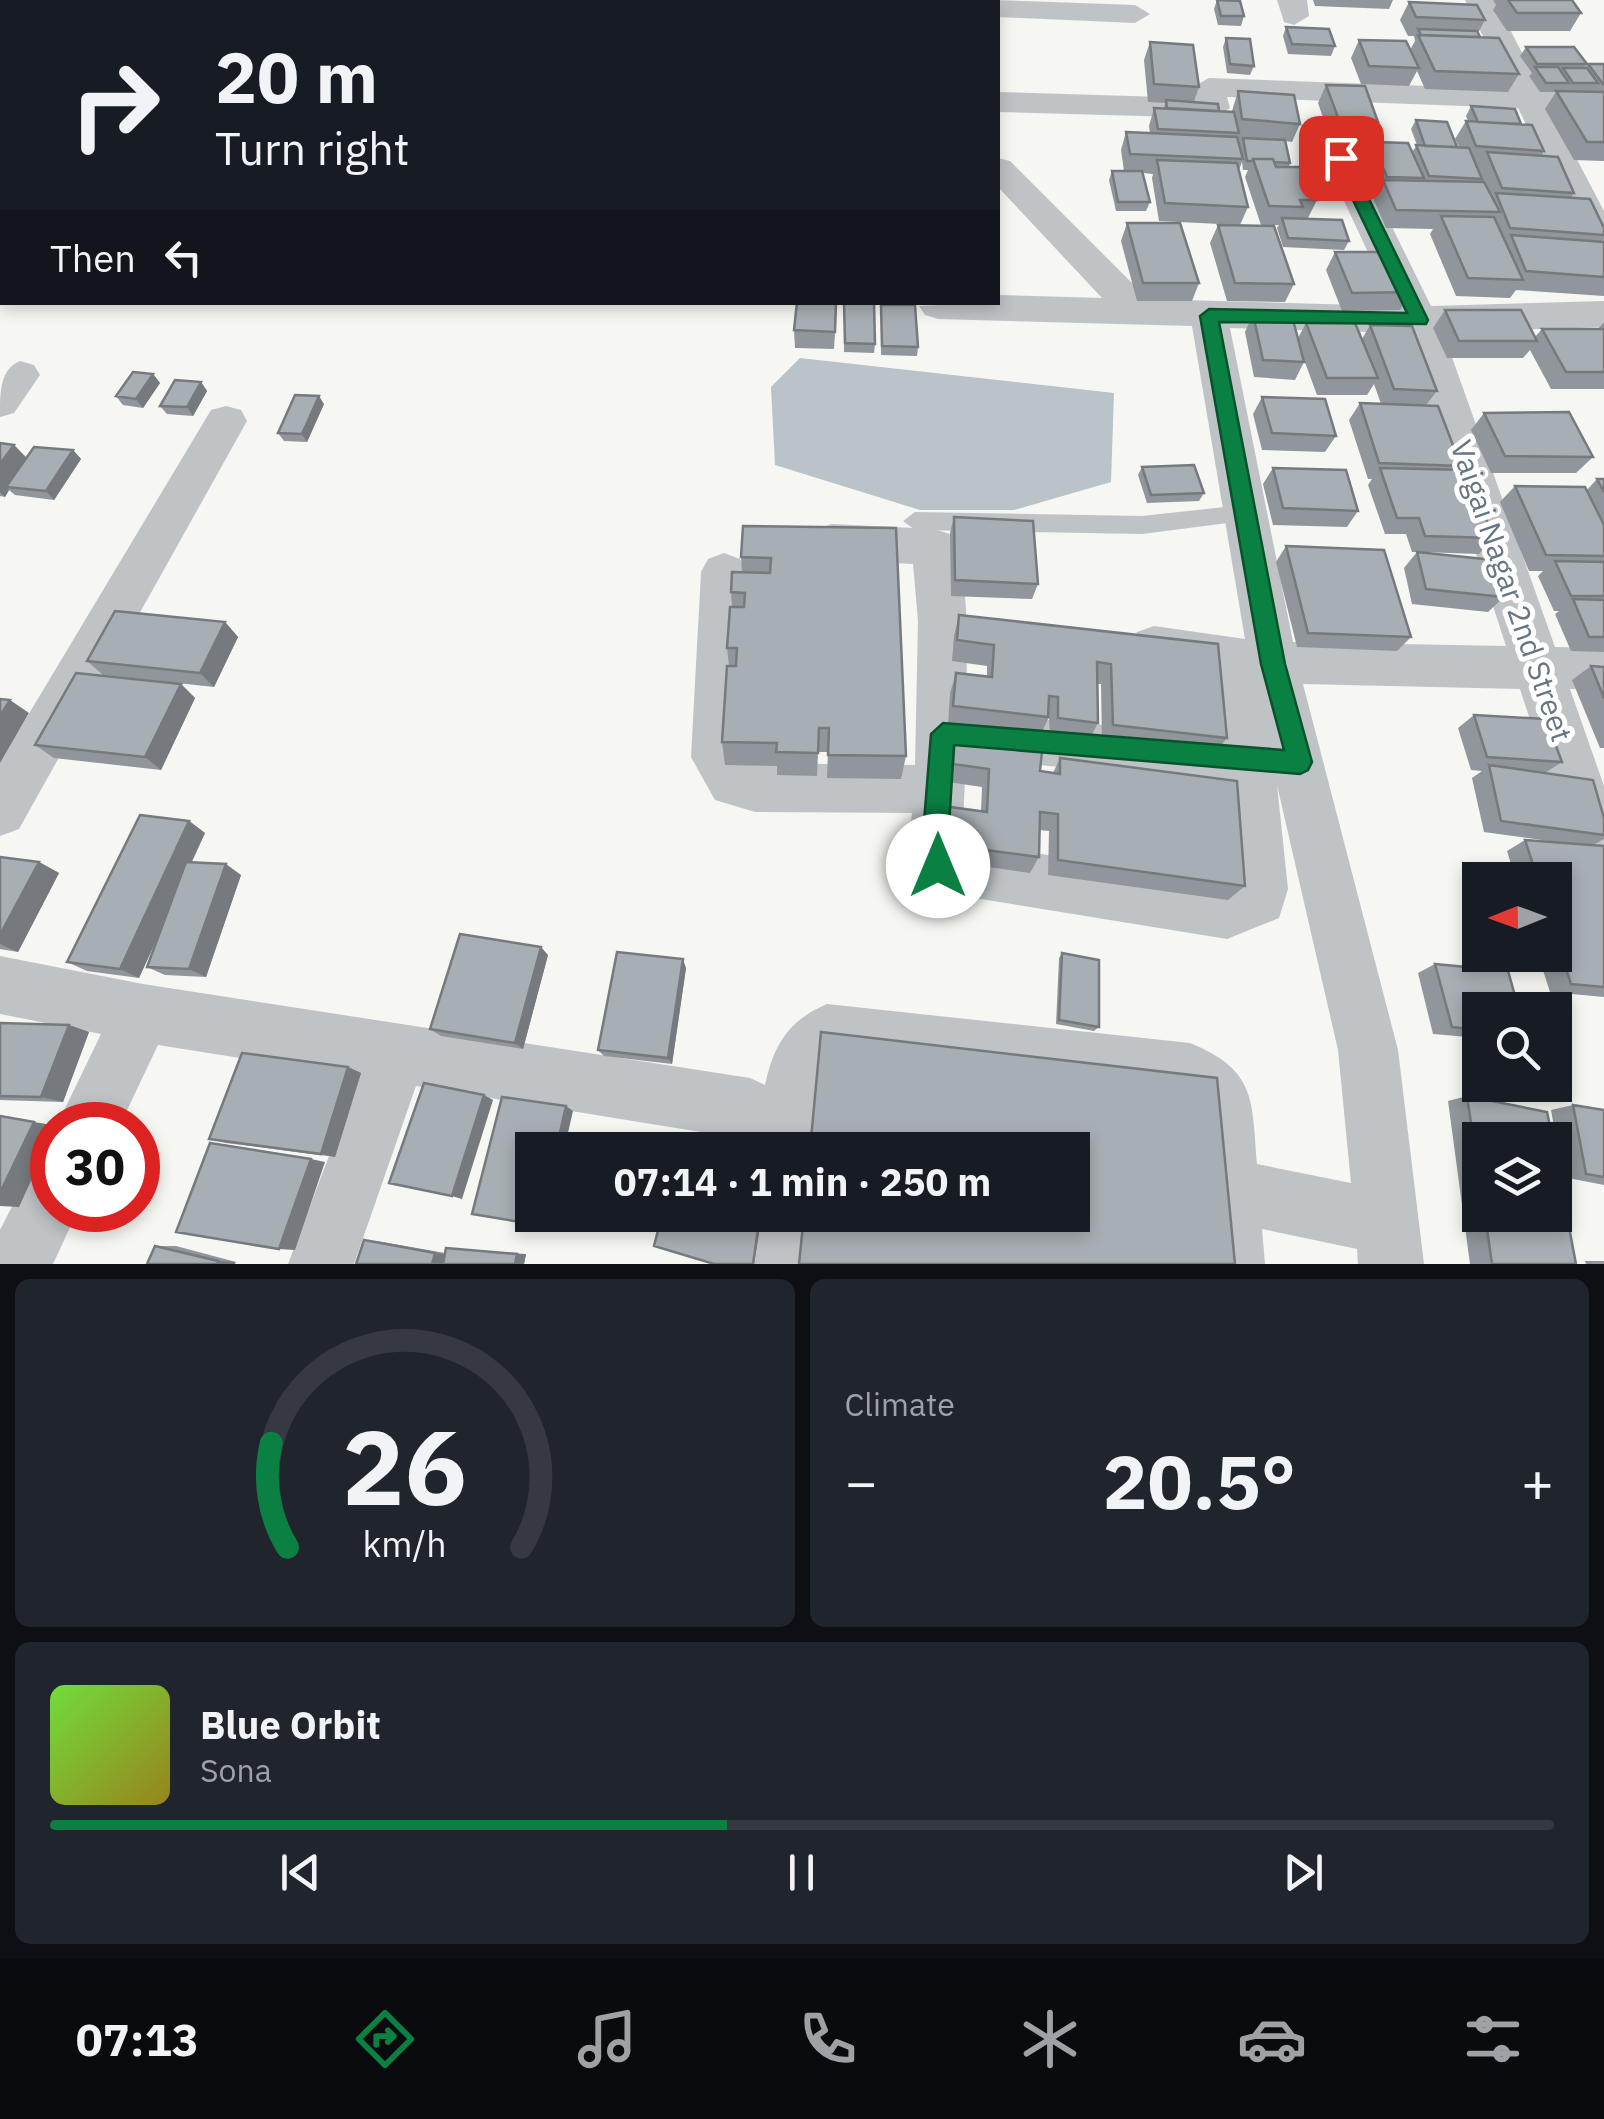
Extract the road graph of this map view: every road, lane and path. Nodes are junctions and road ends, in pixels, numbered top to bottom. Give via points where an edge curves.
1 (1480, 0) edge
2 (1000, 8) edge
3 (1135, 14) dead end
4 (1532, 101) junction
5 (1000, 102) edge
6 (1604, 102) edge
7 (1341, 158) dead end
8 (1000, 170) edge
9 (1604, 246) edge
10 (938, 306) dead end
11 (1141, 314) junction
12 (1604, 314) edge
13 (1209, 316) junction
14 (1419, 320) junction
15 (226, 421) dead end
16 (1243, 514) junction
17 (915, 521) dead end
18 (791, 540) edge
19 (724, 572) dead end
20 (1100, 640) edge
21 (1273, 664) junction
22 (1536, 665) junction
23 (1604, 669) edge
24 (943, 734) junction
25 (1250, 777) junction
26 (1304, 780) junction
27 (940, 790) junction
28 (0, 811) edge
29 (1600, 839) edge
30 (0, 986) edge
31 (143, 1013) junction
32 (398, 1052) junction
33 (99, 1102) edge
34 (771, 1129) edge
35 (1228, 1190) junction
36 (34, 1232) edge
37 (784, 1232) edge
38 (1388, 1244) edge
39 (18, 1264) edge
40 (321, 1264) edge
41 (781, 1264) edge
42 (1232, 1264) edge

1 - 4 street
2 - 3 street
4 - 5 street via 1209,86 1214,108
4 - 6 street
4 - 9 street
7 - 14 street, Vaigai Nagar 2nd Street
8 - 11 street
10 - 11 street
11 - 13 street
12 - 14 street
13 - 14 street
13 - 16 street
14 - 22 street, Vaigai Nagar 2nd Street via 1493,488
15 - 28 street
16 - 17 lane via 1142,525
16 - 21 street
18 - 24 street via 934,547 962,623
19 - 27 street via 716,757 733,783
20 - 25 street via 1239,658
21 - 22 street
21 - 26 street
22 - 23 street
22 - 29 street, Vaigai Nagar 2nd Street
24 - 25 street
24 - 27 street
25 - 26 street
25 - 27 street via 1259,899 1226,910 938,866
26 - 38 street via 1368,1050
30 - 31 street
31 - 32 street
31 - 33 street
32 - 34 street
32 - 40 street
34 - 35 street via 807,1046 827,1034 1190,1073 1211,1084 1222,1107
35 - 38 street
35 - 42 street
36 - 39 street
37 - 41 street

